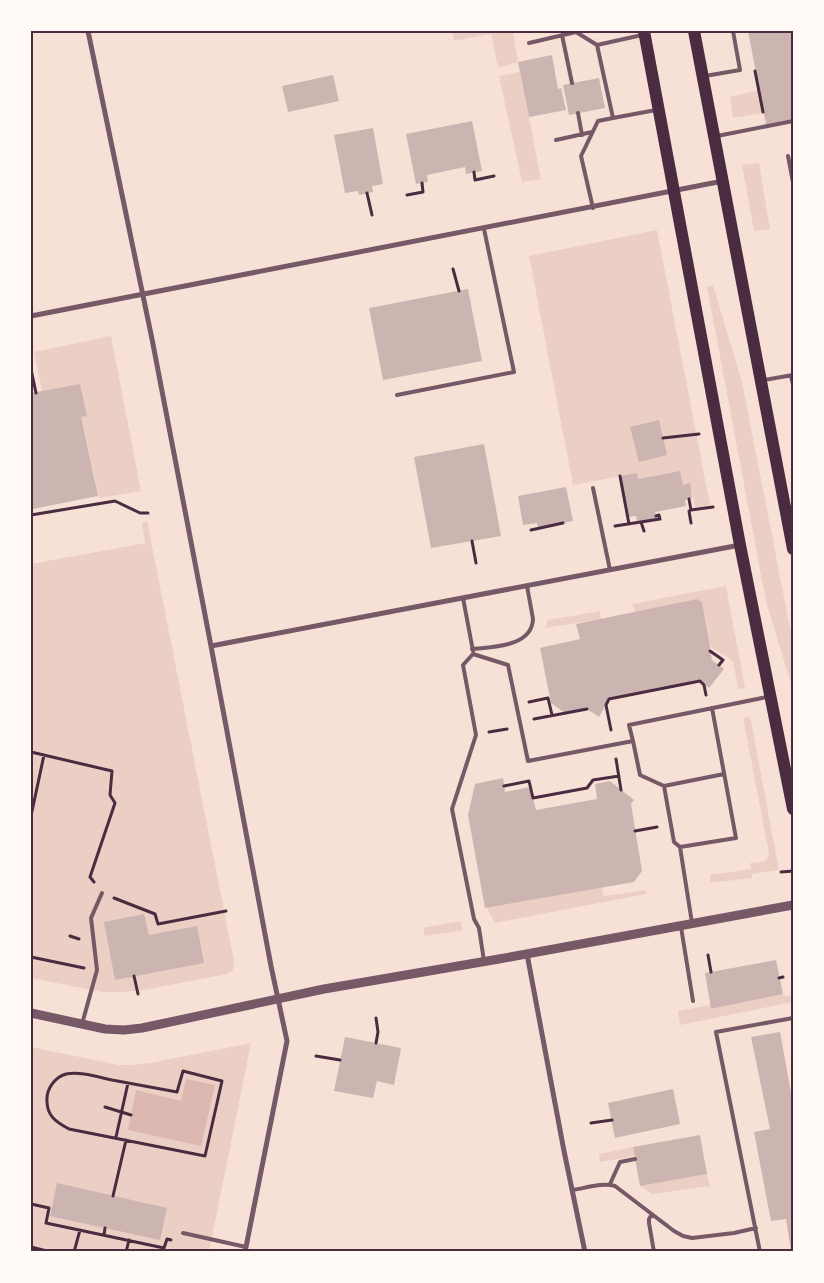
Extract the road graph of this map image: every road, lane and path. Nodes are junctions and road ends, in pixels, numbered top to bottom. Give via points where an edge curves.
1 (88, 31) edge
2 (694, 31) edge
3 (733, 31) edge
4 (644, 33) edge
5 (562, 36) junction
6 (529, 43) dead end
7 (597, 45) junction
8 (754, 65) dead end
9 (703, 76) junction
10 (572, 83) dead end
11 (659, 110) junction
12 (578, 113) dead end
13 (613, 118) junction
14 (765, 118) dead end
15 (793, 121) edge
16 (592, 132) junction
17 (582, 135) junction
18 (715, 136) junction
19 (556, 140) dead end
20 (788, 156) dead end
21 (474, 172) dead end
22 (494, 176) dead end
23 (723, 181) junction
24 (793, 182) edge
25 (422, 183) dead end
26 (674, 191) junction
27 (368, 193) dead end
28 (407, 195) dead end
29 (593, 208) junction
30 (372, 215) dead end
31 (484, 229) junction
32 (453, 269) dead end
33 (459, 291) dead end
34 (143, 294) junction
35 (31, 316) edge
36 (31, 369) edge
37 (792, 375) edge
38 (762, 381) junction
39 (793, 384) edge
40 (36, 393) dead end
41 (397, 395) dead end
42 (699, 434) dead end
43 (664, 438) dead end
44 (620, 476) dead end
45 (593, 488) dead end
46 (689, 499) dead end
47 (713, 507) dead end
48 (691, 510) junction
49 (148, 513) dead end
50 (31, 516) edge
51 (656, 516) dead end
52 (642, 522) junction
53 (563, 523) dead end
54 (691, 523) dead end
55 (629, 524) junction
56 (609, 527) dead end
57 (531, 530) dead end
58 (644, 531) dead end
59 (472, 541) dead end
60 (740, 545) junction
61 (793, 549) edge
62 (476, 563) dead end
63 (610, 570) junction
64 (527, 586) junction
65 (463, 598) junction
66 (211, 646) junction
67 (473, 651) junction
68 (710, 652) dead end
69 (719, 665) dead end
70 (704, 685) dead end
71 (771, 697) junction
72 (548, 698) dead end
73 (606, 705) dead end
74 (712, 708) junction
75 (587, 709) dead end
76 (552, 715) junction
77 (534, 719) dead end
78 (521, 726) junction
79 (476, 735) junction
80 (633, 741) junction
81 (31, 752) edge
82 (44, 755) junction
83 (617, 768) dead end
84 (724, 774) junction
85 (619, 776) junction
86 (504, 786) dead end
87 (664, 786) junction
88 (621, 790) dead end
89 (793, 808) edge
90 (31, 816) edge
91 (651, 828) dead end
92 (635, 831) dead end
93 (680, 847) junction
94 (782, 872) dead end
95 (793, 872) edge
96 (102, 893) junction
97 (793, 905) edge
98 (226, 911) dead end
99 (692, 923) junction
100 (680, 926) junction
101 (527, 954) junction
102 (708, 955) dead end
103 (31, 957) edge
104 (484, 961) junction
105 (97, 970) junction
106 (711, 972) dead end
107 (134, 976) dead end
108 (138, 994) dead end
109 (278, 999) junction
110 (693, 1001) dead end
111 (31, 1013) edge
112 (376, 1018) dead end
113 (793, 1018) edge
114 (82, 1024) junction
115 (376, 1043) dead end
116 (316, 1056) dead end
117 (340, 1060) dead end
118 (128, 1083) junction
119 (106, 1107) dead end
120 (122, 1112) junction
121 (131, 1115) dead end
122 (612, 1120) dead end
123 (591, 1123) dead end
124 (116, 1137) junction
125 (126, 1140) junction
126 (635, 1159) dead end
127 (610, 1184) junction
128 (572, 1190) junction
129 (113, 1196) dead end
130 (31, 1204) edge
131 (652, 1214) junction
132 (105, 1228) dead end
133 (756, 1228) junction
134 (80, 1230) junction
135 (183, 1233) dead end
136 (104, 1235) junction
137 (129, 1240) junction
138 (31, 1247) edge
139 (164, 1248) dead end
140 (246, 1250) edge
141 (51, 1252) edge
142 (74, 1252) edge
143 (126, 1252) edge
144 (585, 1252) edge
145 (654, 1252) edge
146 (760, 1252) edge

1 - 34 street
2 - 9 main road
3 - 9 lane via 740,70
4 - 7 lane
4 - 11 main road
5 - 6 lane
5 - 7 lane via 576,32
5 - 10 lane
7 - 13 lane
8 - 14 path
9 - 18 main road
11 - 13 lane
11 - 26 main road
12 - 17 lane
13 - 16 lane via 598,120
15 - 18 lane
16 - 17 lane
16 - 29 lane via 580,156
17 - 19 lane
18 - 23 main road
20 - 24 lane
21 - 22 path via 475,180
23 - 26 street
23 - 38 main road
25 - 28 path via 424,192
26 - 29 street
26 - 60 main road
27 - 30 path
29 - 31 street
31 - 34 street
31 - 41 lane via 514,372
32 - 33 path
34 - 35 street
34 - 66 street
36 - 40 path
37 - 38 lane
37 - 39 lane
38 - 61 main road
42 - 43 path
44 - 55 path
45 - 63 lane
46 - 48 path
47 - 48 path
48 - 54 path
49 - 50 path via 140,513 115,501
51 - 52 path via 659,515 660,519
52 - 55 path
52 - 58 path
53 - 57 path
55 - 56 path
59 - 62 path
60 - 63 street
60 - 71 main road
63 - 64 street
64 - 65 street
64 - 67 lane via 533,620 531,629 514,643
65 - 66 street
65 - 67 lane
66 - 109 street
67 - 78 lane via 508,665
67 - 79 lane via 463,665
68 - 69 path via 723,660
70 - 73 path via 700,681 609,699
71 - 74 lane
71 - 89 main road
72 - 76 path
74 - 80 lane via 629,725
74 - 84 lane
75 - 76 path
76 - 77 path
78 - 79 path
78 - 80 lane via 528,761
79 - 104 lane via 452,809
80 - 87 lane via 640,775
81 - 82 path
82 - 90 path
82 - 96 path via 112,771 110,795 115,803 90,877
83 - 85 path
84 - 87 lane
84 - 93 lane via 736,838
85 - 86 path via 593,780 587,788 533,798 529,781
85 - 88 path
87 - 93 lane via 674,842
91 - 92 path
93 - 99 lane
94 - 95 path
96 - 98 path via 155,914 158,924
96 - 105 lane via 91,918
97 - 99 street
99 - 100 street
100 - 101 street
100 - 110 lane
101 - 104 street
101 - 128 street
102 - 106 path
103 - 105 path
104 - 109 street
105 - 114 lane
107 - 108 path
109 - 114 street via 142,1028 105,1029
109 - 140 street via 287,1041
111 - 114 street
112 - 115 path
113 - 133 lane via 716,1032
116 - 117 path
118 - 120 path
118 - 124 path via 65,1074 55,1080 47,1098 51,1117 58,1123 69,1129
118 - 125 path via 176,1092 183,1071 222,1081 205,1156
119 - 120 path
120 - 121 path
120 - 124 path
122 - 123 path
124 - 125 path
125 - 129 path
126 - 127 lane via 620,1162
127 - 128 lane
127 - 131 lane
128 - 144 street
130 - 134 path via 49,1208 46,1223
131 - 133 lane via 674,1231 692,1238
131 - 145 lane via 649,1223
132 - 136 path
133 - 146 lane
134 - 136 path
134 - 142 path
135 - 140 lane
136 - 137 path
137 - 139 path
137 - 143 path
138 - 141 path

